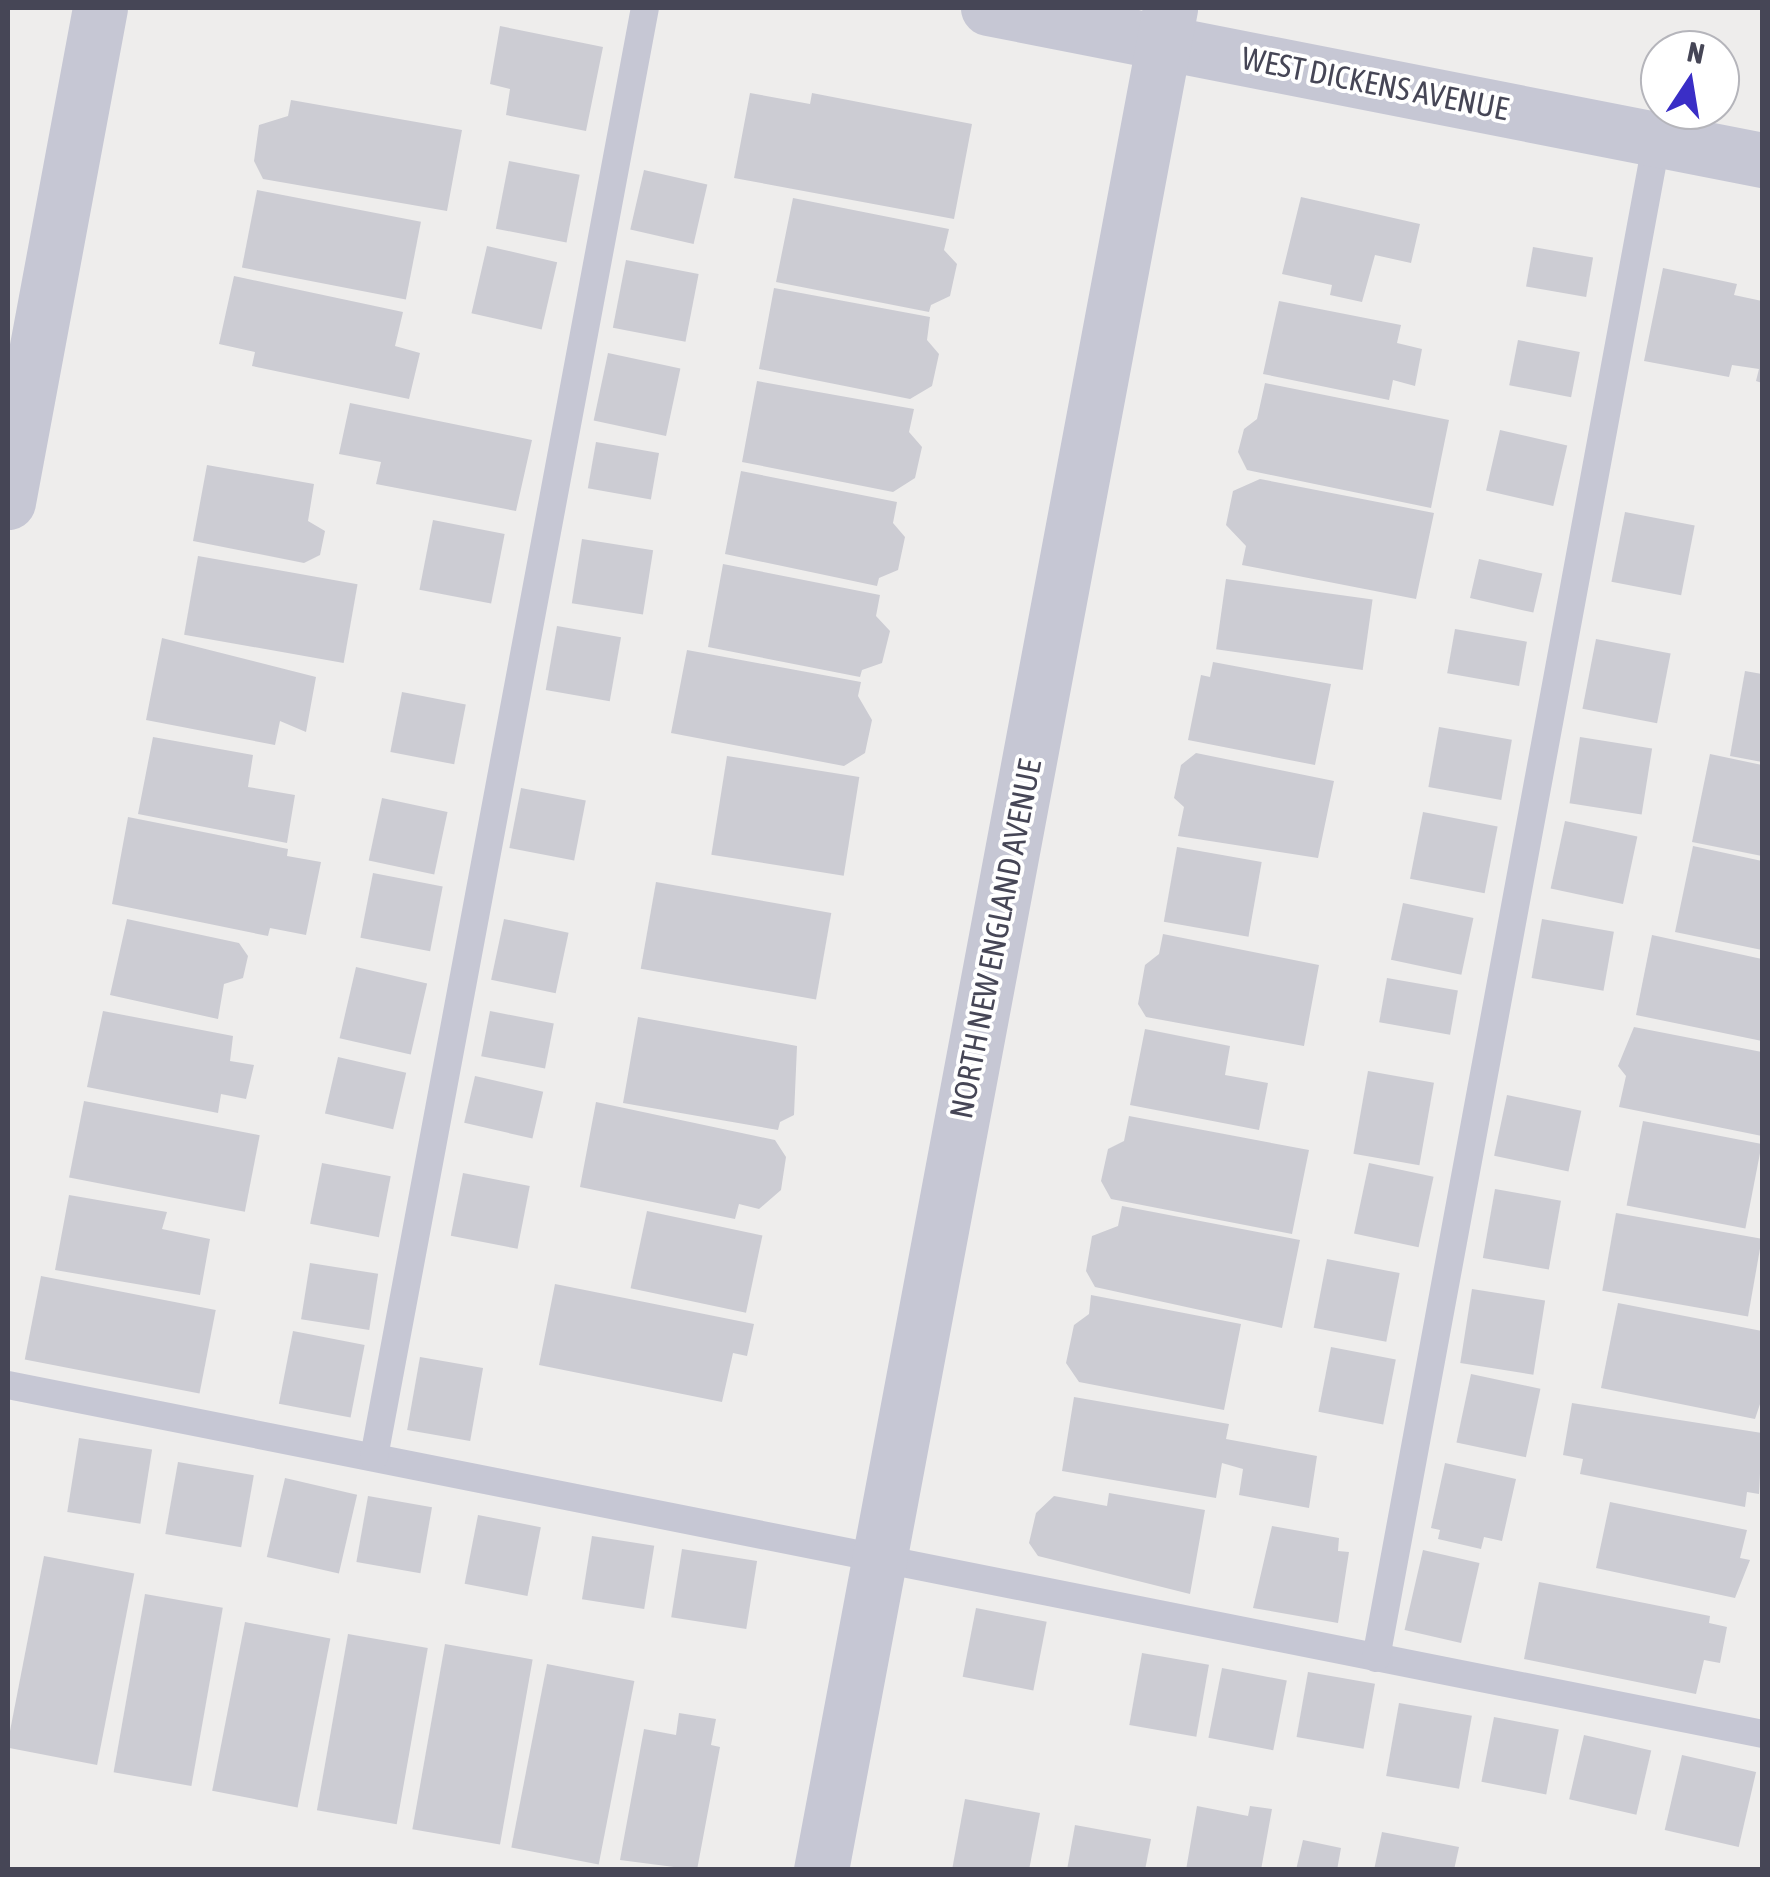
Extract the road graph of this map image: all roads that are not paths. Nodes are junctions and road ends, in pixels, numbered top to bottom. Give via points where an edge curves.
1 (100, 8) edge
2 (646, 8) edge
3 (988, 8) edge
4 (1167, 25) edge
5 (1656, 139) junction
6 (1762, 160) edge
7 (8, 502) edge
8 (8, 1384) edge
9 (374, 1458) junction
10 (879, 1558) junction
11 (1376, 1658) junction
12 (1762, 1734) edge
13 (821, 1870) edge

1 - 7 street
2 - 9 lane
3 - 4 street, WEST DICKENS AVENUE
4 - 5 street, WEST DICKENS AVENUE
4 - 10 street, NORTH NEW ENGLAND AVENUE
5 - 6 street, WEST DICKENS AVENUE
5 - 11 lane
8 - 9 lane
9 - 10 lane
10 - 11 lane
10 - 13 street, NORTH NEW ENGLAND AVENUE
11 - 12 lane

